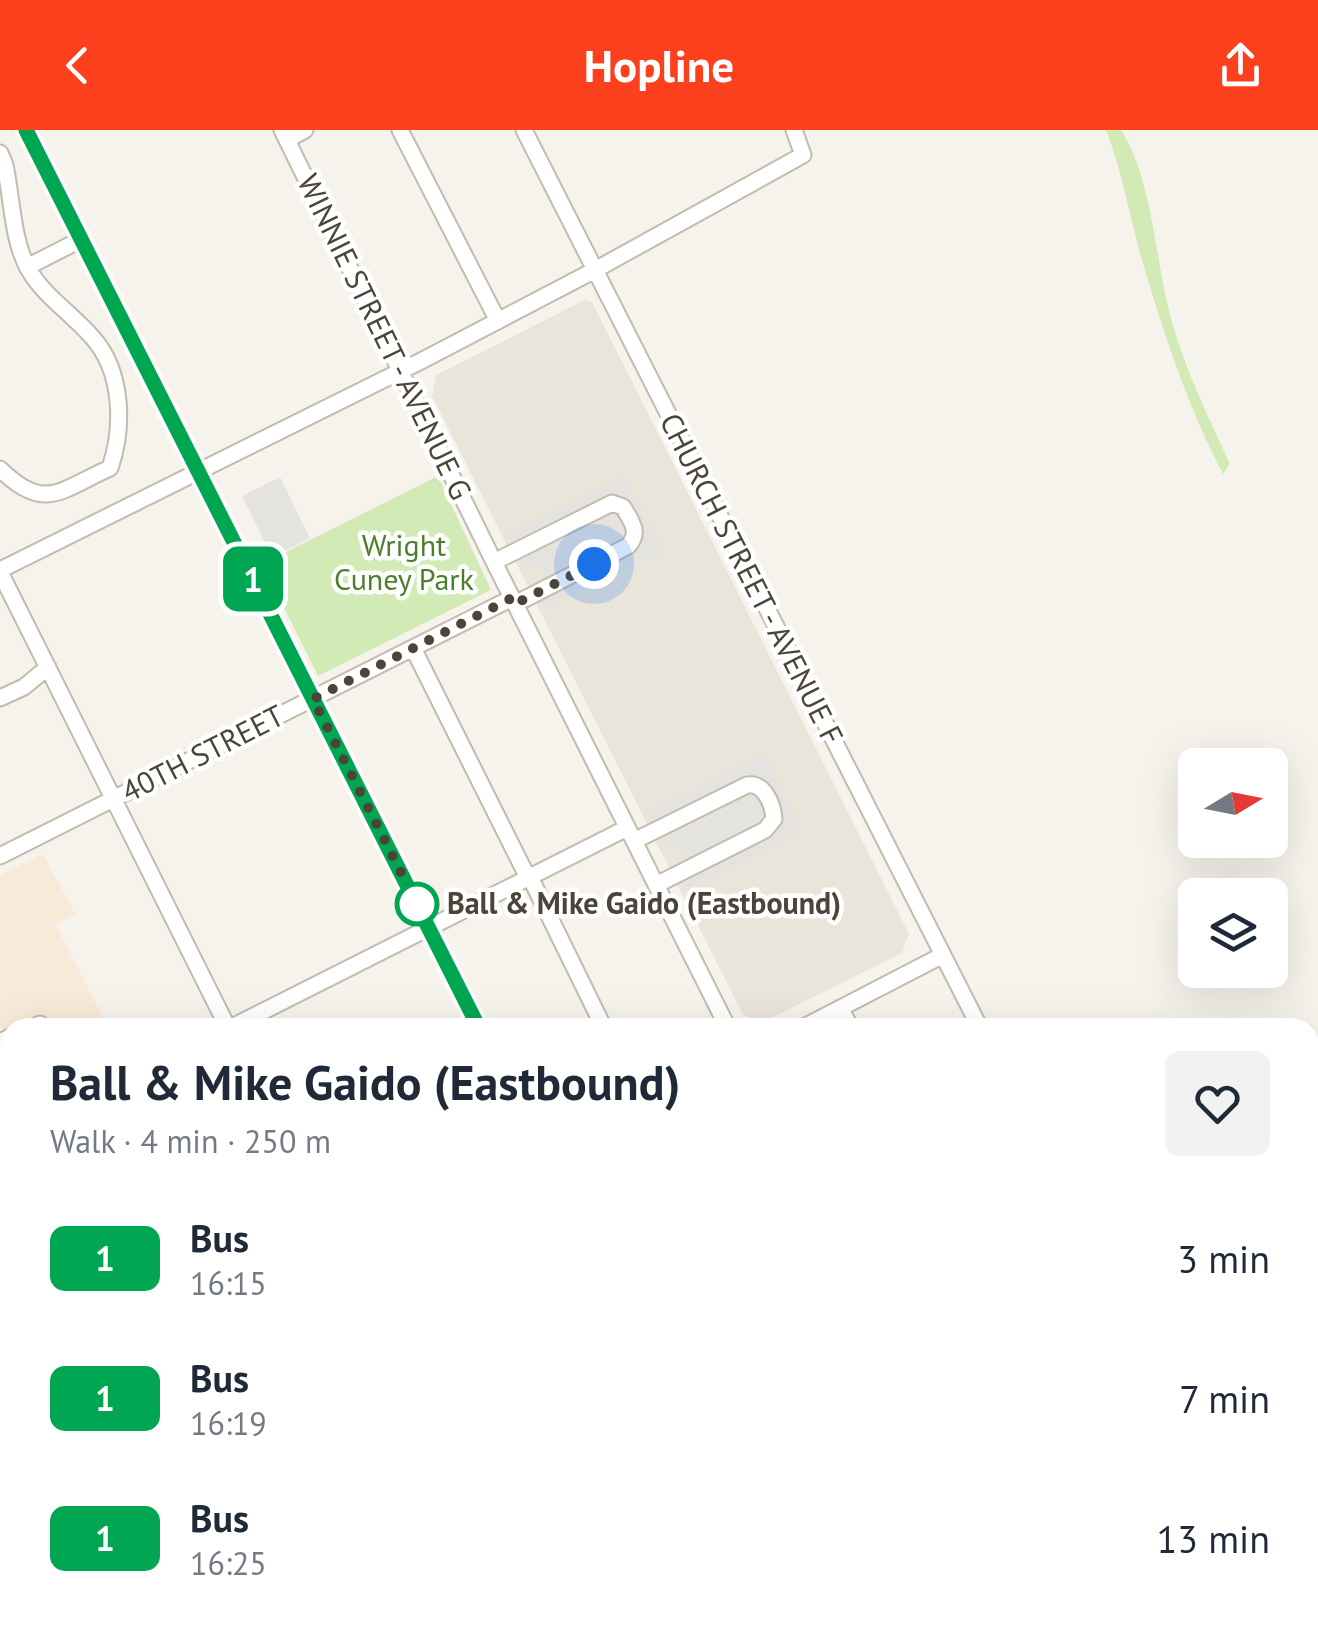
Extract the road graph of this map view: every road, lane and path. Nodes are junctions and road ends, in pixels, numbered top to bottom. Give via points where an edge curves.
1 (26, 130) edge
2 (305, 130) edge
3 (400, 130) edge
4 (524, 130) edge
5 (794, 130) edge
6 (284, 135) edge
7 (0, 153) edge
8 (80, 240) junction
9 (27, 267) junction
10 (595, 270) junction
11 (498, 321) junction
12 (401, 371) junction
13 (0, 469) edge
14 (198, 472) junction
15 (494, 562) junction
16 (0, 571) edge
17 (514, 601) junction
18 (413, 648) junction
19 (48, 667) junction
20 (0, 698) edge
21 (313, 699) junction
22 (114, 799) junction
23 (631, 835) junction
24 (0, 856) edge
25 (529, 877) junction
26 (656, 885) junction
27 (428, 928) junction
28 (943, 955) junction
29 (840, 1008) junction
30 (224, 1018) edge
31 (249, 1018) edge
32 (474, 1018) edge
33 (599, 1018) edge
34 (723, 1018) edge
35 (821, 1018) edge
36 (846, 1018) edge
37 (975, 1018) edge

1 - 8 street
2 - 6 street
3 - 11 street
4 - 10 street, CHURCH STREET - AVENUE F
5 - 10 street via 803,155
6 - 12 street, WINNIE STREET - AVENUE G
7 - 9 street
8 - 9 street
8 - 14 street
9 - 13 street via 106,356 119,444 110,468 46,496 17,486
10 - 11 street
10 - 28 street, CHURCH STREET - AVENUE F
11 - 12 street
12 - 14 street
12 - 15 street, WINNIE STREET - AVENUE G
14 - 16 street
14 - 21 street
15 - 17 street, WINNIE STREET - AVENUE G
15 - 17 street, 40TH STREET via 612,503 623,507 634,528 628,546
16 - 19 street
17 - 18 street, 40TH STREET
17 - 23 street, WINNIE STREET - AVENUE G
18 - 21 street, 40TH STREET
18 - 25 street
19 - 20 street
19 - 22 street
21 - 22 street, 40TH STREET
21 - 27 street
22 - 24 street, 40TH STREET
22 - 30 street
23 - 25 street
23 - 26 street, WINNIE STREET - AVENUE G
23 - 26 street via 747,785 758,785 772,807 774,819 765,830
25 - 27 street
25 - 33 street
26 - 34 street, WINNIE STREET - AVENUE G
27 - 31 street
27 - 32 street
28 - 29 street
28 - 37 street, CHURCH STREET - AVENUE F
29 - 35 street
29 - 36 street

